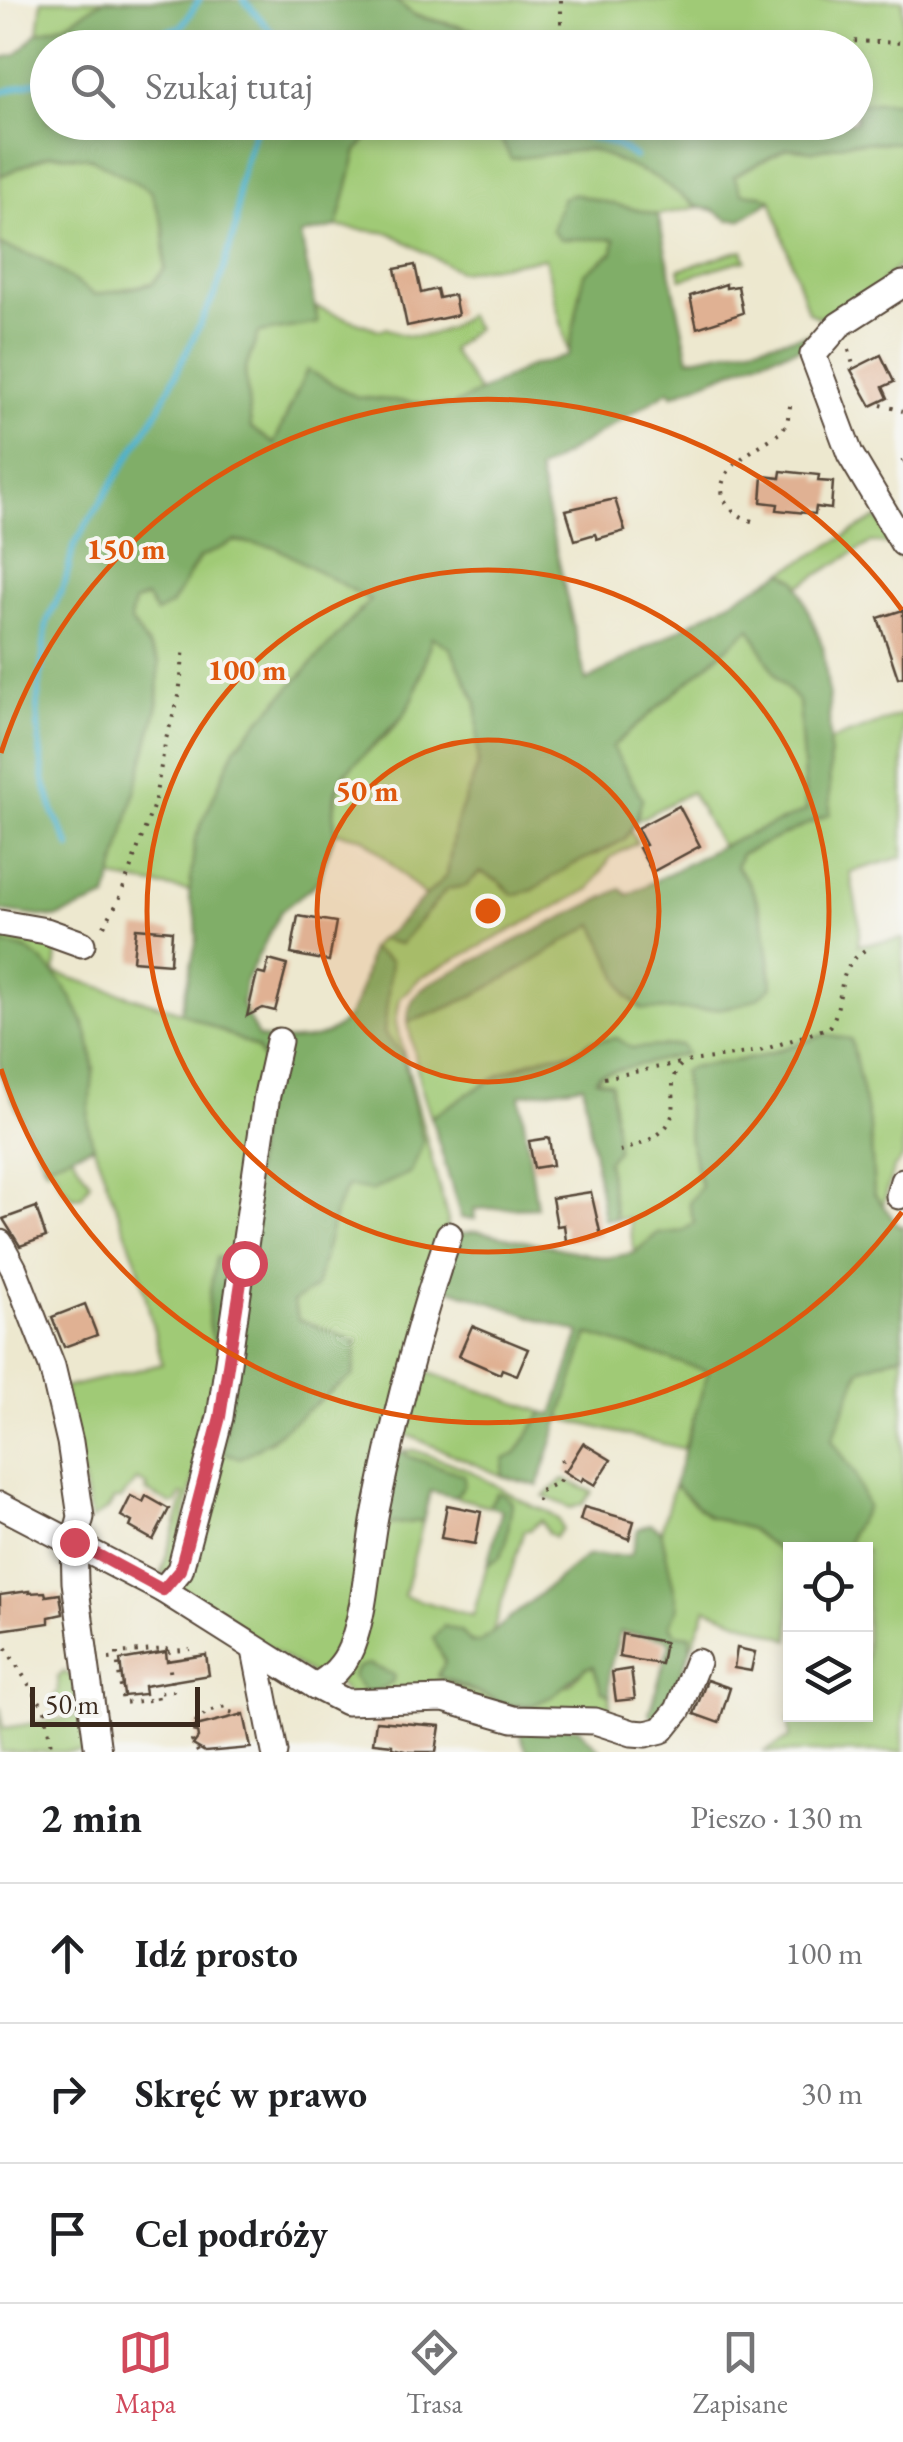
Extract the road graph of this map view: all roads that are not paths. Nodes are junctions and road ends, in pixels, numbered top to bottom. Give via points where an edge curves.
1 (903, 284) edge
2 (903, 544) edge
3 (0, 923) edge
4 (82, 944) dead end
5 (280, 1041) dead end
6 (449, 1235) dead end
7 (0, 1242) edge
8 (0, 1505) edge
9 (74, 1542) junction
10 (163, 1590) junction
11 (256, 1650) junction
12 (697, 1662) dead end
13 (315, 1686) junction
14 (98, 1752) edge
15 (275, 1752) edge

1 - 2 street via 838,325 813,355 850,454
3 - 4 street
5 - 10 street via 220,1417 180,1570
6 - 13 street via 412,1350 355,1634 339,1667
7 - 9 street via 52,1366 64,1413 81,1517
8 - 9 street
9 - 10 street
9 - 14 street
10 - 11 street
11 - 13 street
11 - 15 street
12 - 13 street via 678,1710 662,1730 646,1734 595,1721 513,1719 444,1699 346,1702

